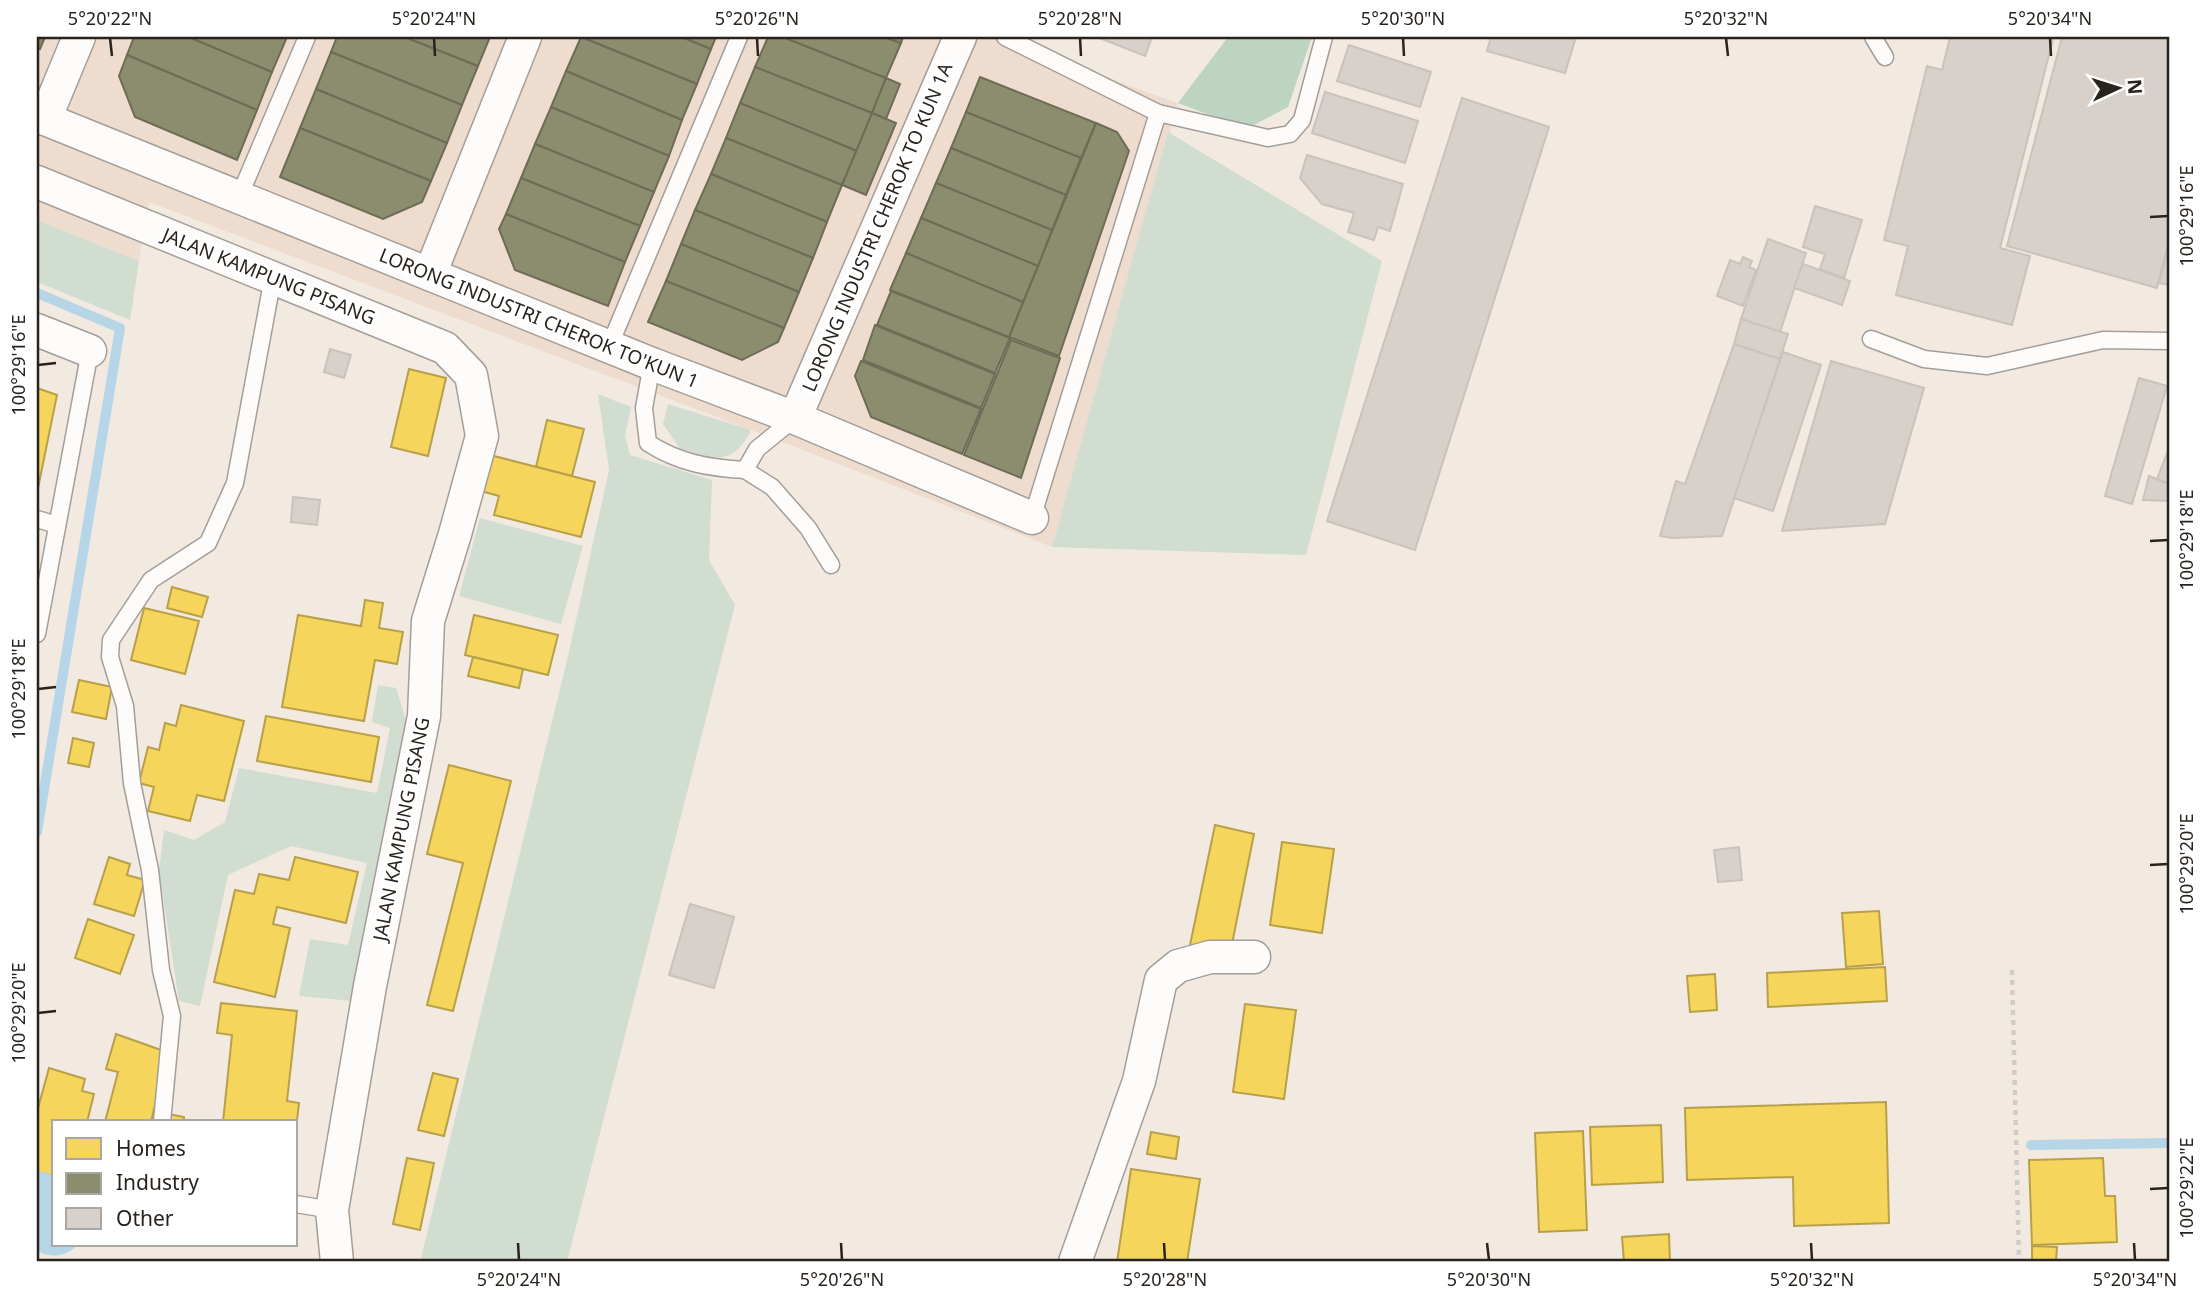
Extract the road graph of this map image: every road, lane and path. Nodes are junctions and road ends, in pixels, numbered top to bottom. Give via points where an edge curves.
1 (79, 37) edge
2 (307, 37) edge
3 (525, 37) edge
4 (738, 37) edge
5 (960, 37) edge
6 (1005, 37) edge
7 (1324, 37) edge
8 (1873, 37) edge
9 (1885, 57) dead end
10 (1158, 113) junction
11 (41, 121) edge
12 (37, 182) edge
13 (239, 197) junction
14 (430, 274) junction
15 (273, 277) junction
16 (37, 330) edge
17 (1871, 339) dead end
18 (2169, 341) edge
19 (609, 347) junction
20 (90, 351) joint
21 (652, 364) junction
22 (795, 418) junction
23 (745, 470) junction
24 (1032, 518) joint
25 (37, 519) edge
26 (57, 525) junction
27 (831, 565) dead end
28 (37, 634) edge
29 (1254, 957) dead end
30 (2012, 970) dead end
31 (162, 1120) edge
32 (298, 1204) edge
33 (332, 1210) junction
34 (337, 1262) edge
35 (1074, 1262) edge
36 (2019, 1262) edge

1 - 11 street
2 - 13 lane
3 - 14 street
4 - 19 lane
5 - 22 street, LORONG INDUSTRI CHEROK TO KUN 1A
6 - 10 lane
7 - 10 lane via 1302,120 1290,134 1268,138
8 - 9 lane
10 - 24 lane
11 - 13 street, LORONG INDUSTRI CHEROK TO'KUN 1
12 - 15 street, JALAN KAMPUNG PISANG
13 - 14 street, LORONG INDUSTRI CHEROK TO'KUN 1
14 - 19 street, LORONG INDUSTRI CHEROK TO'KUN 1
15 - 31 lane via 230,495 208,543 152,580 111,640 110,657 125,706 132,783 172,1016
15 - 33 street, JALAN KAMPUNG PISANG via 445,348 471,375 482,436 428,621 424,716 370,986
16 - 20 street
17 - 18 lane via 1924,359 1987,366 2104,340
19 - 21 street, LORONG INDUSTRI CHEROK TO'KUN 1
20 - 26 lane
21 - 22 street, LORONG INDUSTRI CHEROK TO'KUN 1
21 - 23 lane via 644,408 648,443 684,461
22 - 23 lane via 757,449
22 - 24 street, LORONG INDUSTRI CHEROK TO'KUN 1
23 - 27 lane via 772,487 808,528
25 - 26 lane
26 - 28 lane
29 - 35 street via 1210,957 1178,966 1161,980 1139,1081
30 - 36 path
32 - 33 lane
33 - 34 street, JALAN KAMPUNG PISANG

